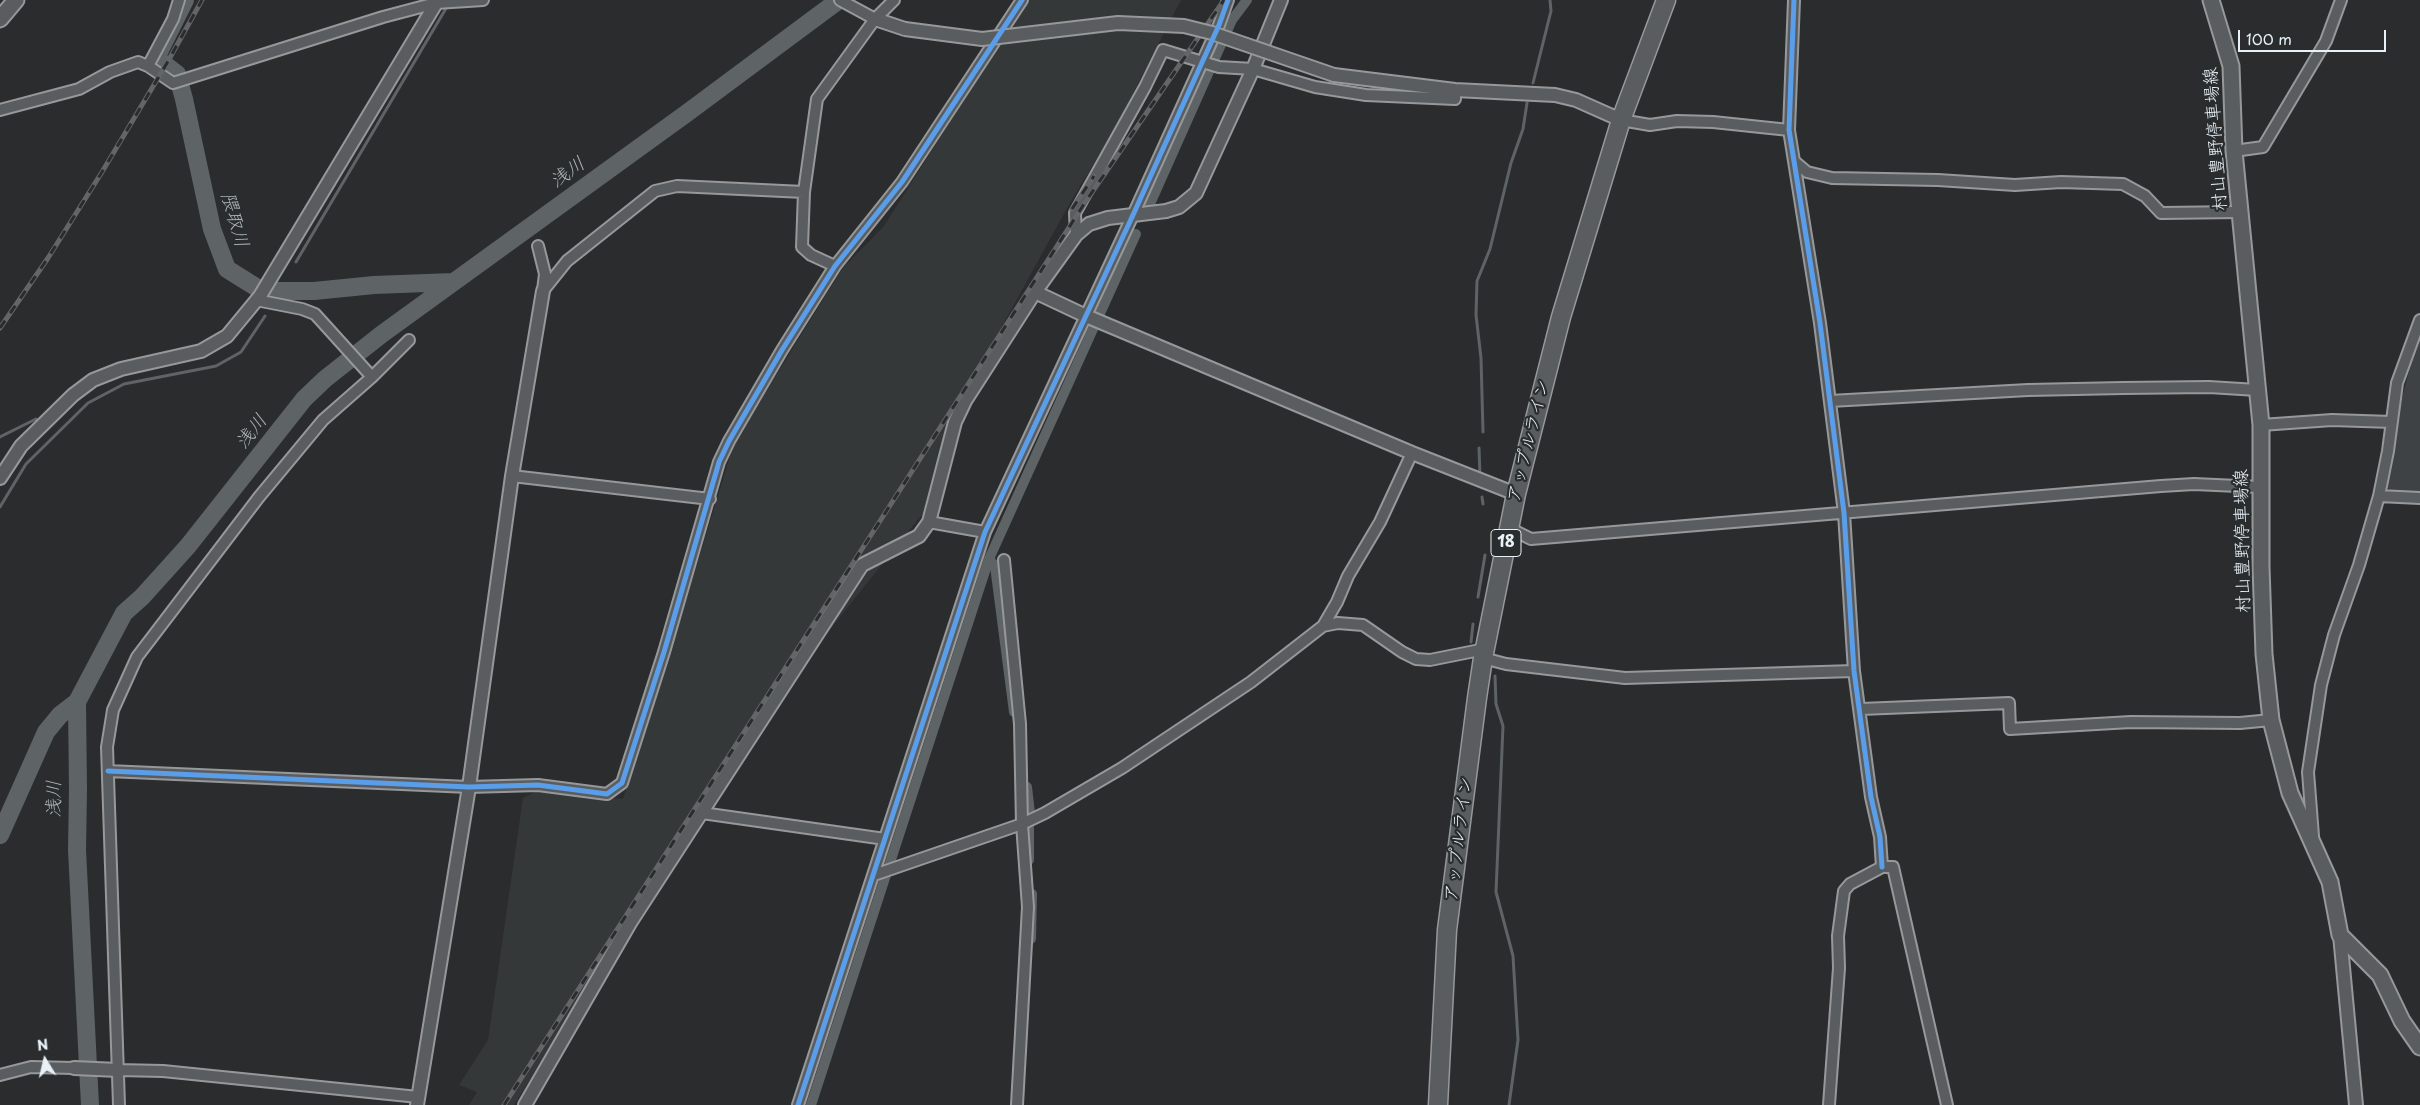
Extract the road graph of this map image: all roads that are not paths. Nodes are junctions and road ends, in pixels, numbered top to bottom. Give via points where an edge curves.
1 (16, 0) edge
2 (179, 0) edge
3 (483, 0) edge
4 (840, 0) edge
5 (894, 0) edge
6 (1022, 0) edge
7 (1228, 0) edge
8 (1281, 0) edge
9 (1666, 0) edge
10 (1794, 0) edge
11 (2211, 0) edge
12 (2341, 0) edge
13 (437, 2) edge
14 (0, 19) edge
15 (875, 20) junction
16 (1205, 61) junction
17 (148, 66) junction
18 (1253, 69) junction
19 (1455, 90) junction
20 (0, 110) edge
21 (1621, 120) junction
22 (1789, 130) junction
23 (2234, 151) junction
24 (1794, 161) junction
25 (804, 192) junction
26 (2240, 212) junction
27 (1134, 215) junction
28 (1076, 235) junction
29 (538, 246) dead end
30 (835, 266) junction
31 (543, 291) junction
32 (1035, 292) junction
33 (258, 298) junction
34 (1088, 317) junction
35 (2420, 320) edge
36 (410, 340) dead end
37 (371, 375) junction
38 (2257, 390) junction
39 (1830, 401) junction
40 (2392, 422) junction
41 (2261, 425) junction
42 (1412, 453) junction
43 (512, 476) junction
44 (0, 478) edge
45 (2260, 487) junction
46 (1516, 494) junction
47 (2380, 496) junction
48 (2420, 498) edge
49 (710, 499) junction
50 (1844, 513) junction
51 (930, 522) junction
52 (1509, 528) junction
53 (985, 532) junction
54 (1004, 560) dead end
55 (1323, 626) junction
56 (1484, 653) junction
57 (1854, 671) junction
58 (1860, 709) junction
59 (2271, 720) junction
60 (108, 772) junction
61 (469, 787) junction
62 (702, 813) junction
63 (1022, 824) junction
64 (885, 839) junction
65 (2314, 845) junction
66 (1882, 867) junction
67 (877, 874) junction
68 (2340, 935) junction
69 (2420, 1047) edge
70 (74, 1068) joint
71 (117, 1070) junction
72 (0, 1075) edge
73 (417, 1101) edge
74 (119, 1105) edge
75 (525, 1105) edge
76 (798, 1105) edge
77 (1017, 1105) edge
78 (1438, 1105) edge
79 (1829, 1105) edge
80 (1947, 1105) edge
81 (2356, 1105) edge

1 - 14 main road
2 - 17 street via 173,19
3 - 13 street
4 - 15 street
5 - 15 street
6 - 30 street via 902,182
7 - 16 street
8 - 18 street
9 - 21 highway, アップルライン / 18
10 - 22 street
11 - 23 main road, 村山豊野停車場線 via 2231,66
12 - 23 street via 2326,41 2263,147
13 - 17 street via 172,83
13 - 33 street
15 - 19 street, bridge via 905,29 982,39 1118,23 1184,26 1334,75
15 - 25 street via 817,99
16 - 18 street via 1219,67
16 - 27 street
16 - 28 street via 1163,50 1075,213
17 - 20 street via 134,63 79,89
18 - 19 street via 1315,87 1366,95 1455,98
18 - 27 street via 1196,193 1179,207
19 - 21 street via 1555,95 1576,100
21 - 22 street via 1650,125 1712,122
21 - 46 highway, アップルライン / 18 via 1560,317
22 - 24 street
23 - 26 main road, 村山豊野停車場線
24 - 26 street via 1807,172 1832,178 2015,185 2061,182 2123,184 2145,196 2161,213
24 - 39 street
25 - 30 street via 802,247
25 - 31 street via 677,186 655,191 567,261
26 - 38 main road, 村山豊野停車場線
27 - 28 street via 1089,224
27 - 34 street
28 - 32 street
29 - 31 street via 545,274
30 - 49 street via 729,441 719,462
31 - 43 street
32 - 34 street
32 - 51 street via 964,401 955,422
33 - 37 street via 315,314
33 - 44 street via 227,336 201,352 121,369 94,380 73,395 21,446
34 - 42 street
34 - 53 street
35 - 40 street via 2397,383
36 - 37 street
37 - 60 street via 323,420 136,657 113,710 107,747
38 - 39 street via 2209,387 2028,390
38 - 41 main road, 村山豊野停車場線
39 - 50 street
40 - 41 street via 2332,420
40 - 47 street
41 - 45 main road, 村山豊野停車場線
42 - 46 street
42 - 55 street via 1380,522
43 - 49 street
43 - 61 street
45 - 50 street via 2161,486
45 - 59 main road, 村山豊野停車場線 via 2264,654
46 - 52 highway, アップルライン / 18
47 - 48 street
47 - 65 street via 2321,685 2308,772
49 - 61 street via 622,783 607,794 538,785
50 - 52 street via 1531,538
50 - 57 street
51 - 53 street
51 - 62 street via 919,536 862,565
52 - 56 highway, アップルライン / 18
53 - 64 street
54 - 63 street via 1020,724
55 - 56 street via 1338,623 1363,625 1416,659
55 - 63 street via 1251,682 1122,768
56 - 57 street via 1506,664 1625,678
56 - 78 highway, アップルライン / 18 via 1447,930
57 - 58 street
58 - 59 street via 2009,703 2010,729 2131,722 2240,723
58 - 66 street
59 - 65 main road, 村山豊野停車場線 via 2290,793
60 - 61 street
60 - 71 street
61 - 73 street
62 - 64 street
62 - 75 street via 630,923
63 - 67 street
63 - 77 street via 1028,906
64 - 67 street
65 - 68 main road, 村山豊野停車場線 via 2330,882
66 - 79 street via 1850,884 1844,891 1838,936 1839,976
66 - 80 street via 1893,867
67 - 76 street
68 - 69 main road via 2380,975 2402,1022
68 - 81 street
70 - 71 street
70 - 72 street via 31,1067
71 - 73 street via 173,1072
71 - 74 street

